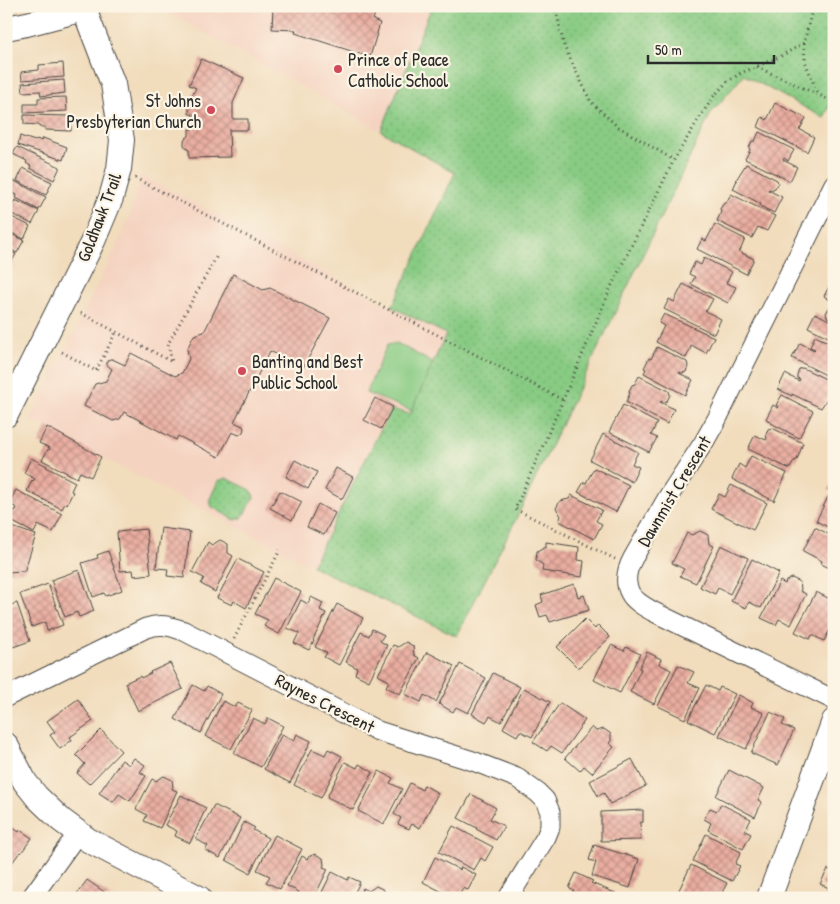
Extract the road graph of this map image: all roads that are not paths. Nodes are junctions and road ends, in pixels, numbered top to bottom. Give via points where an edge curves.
1 (86, 8) edge
2 (6, 28) edge
3 (834, 184) edge
4 (6, 415) edge
5 (6, 697) edge
6 (834, 700) edge
7 (834, 721) edge
8 (6, 745) edge
9 (78, 833) junction
10 (31, 898) edge
11 (199, 898) edge
12 (508, 898) edge
13 (769, 898) edge

1 - 2 street
1 - 4 street, Goldhawk Trail via 113,84 122,140 119,170 93,241
3 - 6 street, Dawnmist Crescent via 717,419 633,558 626,579 630,594 652,612
5 - 12 street, Raynes Crescent via 155,625 184,631 378,731 505,772 538,793 550,812 550,827
7 - 13 street
8 - 9 street via 25,782 37,797
9 - 10 street
9 - 11 street

